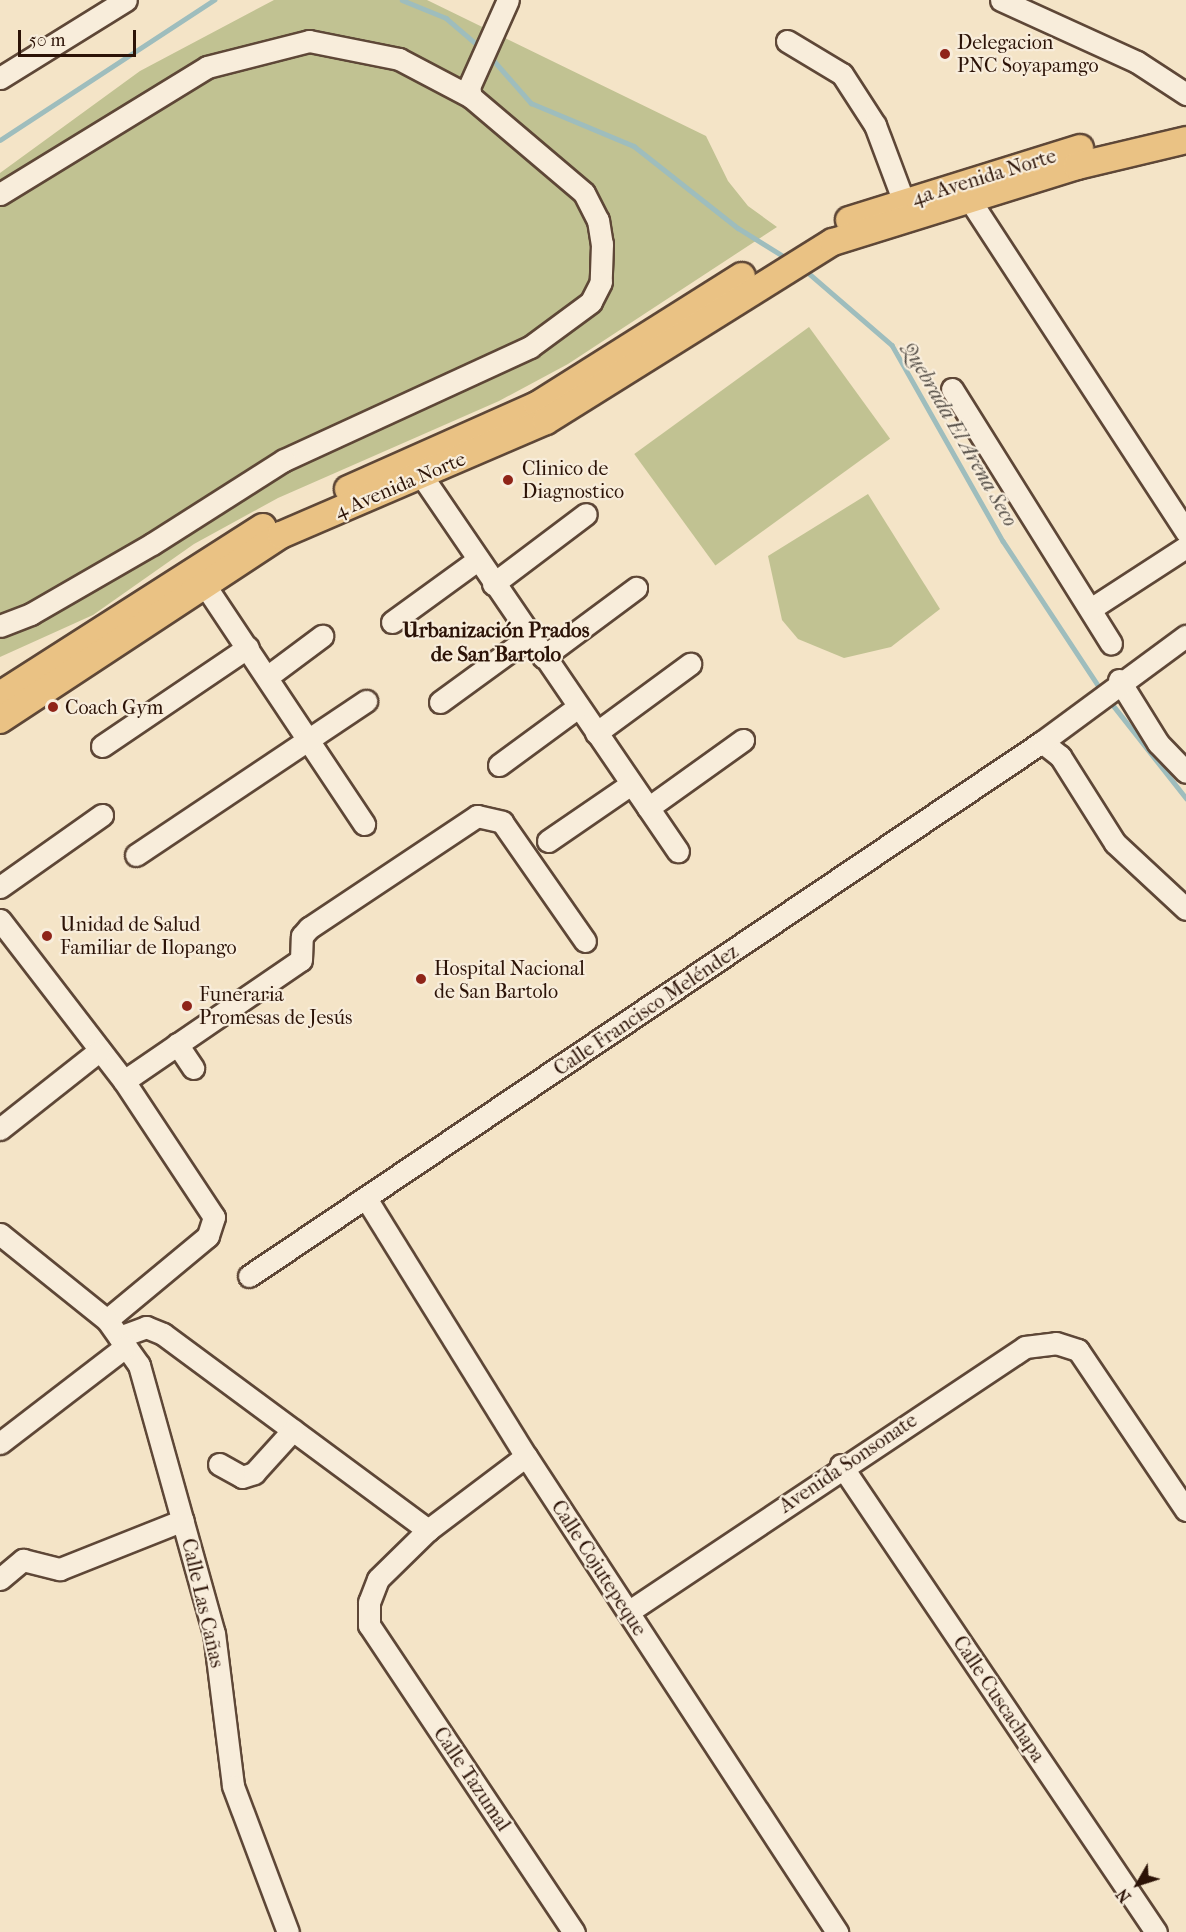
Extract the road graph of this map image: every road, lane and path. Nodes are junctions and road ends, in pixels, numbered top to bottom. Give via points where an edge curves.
1 (126, 0) edge
2 (507, 0) edge
3 (1001, 0) edge
4 (787, 41) dead end
5 (0, 78) edge
6 (1186, 94) edge
7 (471, 97) junction
8 (1186, 124) edge
9 (1186, 140) edge
10 (964, 192) junction
11 (0, 194) edge
12 (907, 209) junction
13 (788, 258) joint
14 (952, 389) dead end
15 (415, 469) junction
16 (586, 514) dead end
17 (1186, 532) edge
18 (1186, 547) edge
19 (476, 561) junction
20 (198, 576) junction
21 (493, 584) junction
22 (636, 588) dead end
23 (1092, 608) junction
24 (392, 622) dead end
25 (0, 626) edge
26 (322, 636) dead end
27 (1186, 636) edge
28 (529, 637) junction
29 (1111, 644) dead end
30 (248, 647) junction
31 (543, 657) junction
32 (690, 664) dead end
33 (267, 677) junction
34 (1116, 683) junction
35 (0, 695) edge
36 (366, 701) dead end
37 (440, 702) dead end
38 (578, 707) junction
39 (0, 720) edge
40 (596, 733) junction
41 (743, 740) dead end
42 (309, 741) junction
43 (1042, 742) junction
44 (102, 746) dead end
45 (499, 765) dead end
46 (1186, 772) edge
47 (631, 784) junction
48 (648, 808) junction
49 (102, 815) dead end
50 (364, 824) dead end
51 (548, 842) dead end
52 (678, 851) dead end
53 (136, 855) dead end
54 (0, 888) edge
55 (1186, 909) edge
56 (0, 920) edge
57 (585, 941) dead end
58 (177, 1044) junction
59 (100, 1050) junction
60 (193, 1068) dead end
61 (124, 1081) junction
62 (0, 1129) edge
63 (367, 1200) junction
64 (0, 1234) edge
65 (249, 1276) dead end
66 (117, 1335) junction
67 (293, 1430) junction
68 (0, 1443) edge
69 (526, 1456) junction
70 (219, 1464) dead end
71 (842, 1465) junction
72 (1186, 1510) edge
73 (183, 1520) junction
74 (428, 1530) junction
75 (0, 1579) edge
76 (628, 1612) junction
77 (288, 1932) edge
78 (574, 1932) edge
79 (837, 1932) edge
80 (1156, 1932) edge

1 - 5 street
2 - 7 street via 469,87
3 - 6 street via 1137,62
4 - 12 street via 842,74 875,125
7 - 11 street via 399,59 309,41 207,67
7 - 25 street via 584,193 598,220 602,244 601,282 591,302 530,347 284,459 153,544 31,614
8 - 10 main road, 4a Avenida Norte
9 - 10 main road, 4a Avenida Norte
10 - 12 main road, 4a Avenida Norte
10 - 17 street
12 - 13 main road, 4a Avenida Norte
13 - 15 main road, 4 Avenida Norte via 546,421
14 - 23 street
15 - 19 street
15 - 20 main road, 4 Avenida Norte
16 - 21 street
18 - 23 street
19 - 21 street
19 - 24 street
20 - 30 street
20 - 35 main road, 4 Avenida Norte
20 - 39 main road, 4 Avenida Norte
21 - 28 street
22 - 31 street
23 - 29 street
26 - 33 street
27 - 34 street, Calle Francisco Meléndez
28 - 31 street
28 - 37 street
30 - 33 street
30 - 44 street
31 - 38 street
32 - 40 street
33 - 42 street
34 - 43 street, Calle Francisco Meléndez
34 - 46 street via 1158,743
36 - 42 street
38 - 40 street
38 - 45 street
40 - 47 street
41 - 48 street
42 - 50 street
42 - 53 street
43 - 55 street via 1060,756 1115,843
43 - 63 street, Calle Francisco Meléndez
47 - 48 street
47 - 51 street
48 - 52 street
49 - 54 street
56 - 59 street
57 - 58 street via 502,822 477,816 309,928 302,936 301,960
58 - 60 street
58 - 61 street
59 - 61 street
59 - 62 street
61 - 66 street via 214,1217 208,1236
63 - 65 street, Calle Francisco Meléndez
63 - 69 street, Calle Cojutepeque
64 - 66 street, Calle Las Cañas
66 - 67 street via 146,1327 163,1334
66 - 68 street
66 - 73 street, Calle Las Cañas via 139,1365
67 - 70 street via 254,1473 242,1477
67 - 74 street
69 - 74 street
69 - 76 street, Calle Cojutepeque
71 - 72 street, Avenida Sonsonate via 1025,1347 1056,1343 1078,1350
71 - 76 street, Avenida Sonsonate
71 - 80 street, Calle Cuscachapa
73 - 75 street via 60,1569 23,1560
73 - 77 street, Calle Las Cañas via 214,1633 233,1786
74 - 78 street, Calle Tazumal via 378,1579 369,1602 369,1625
76 - 79 street, Calle Cojutepeque

